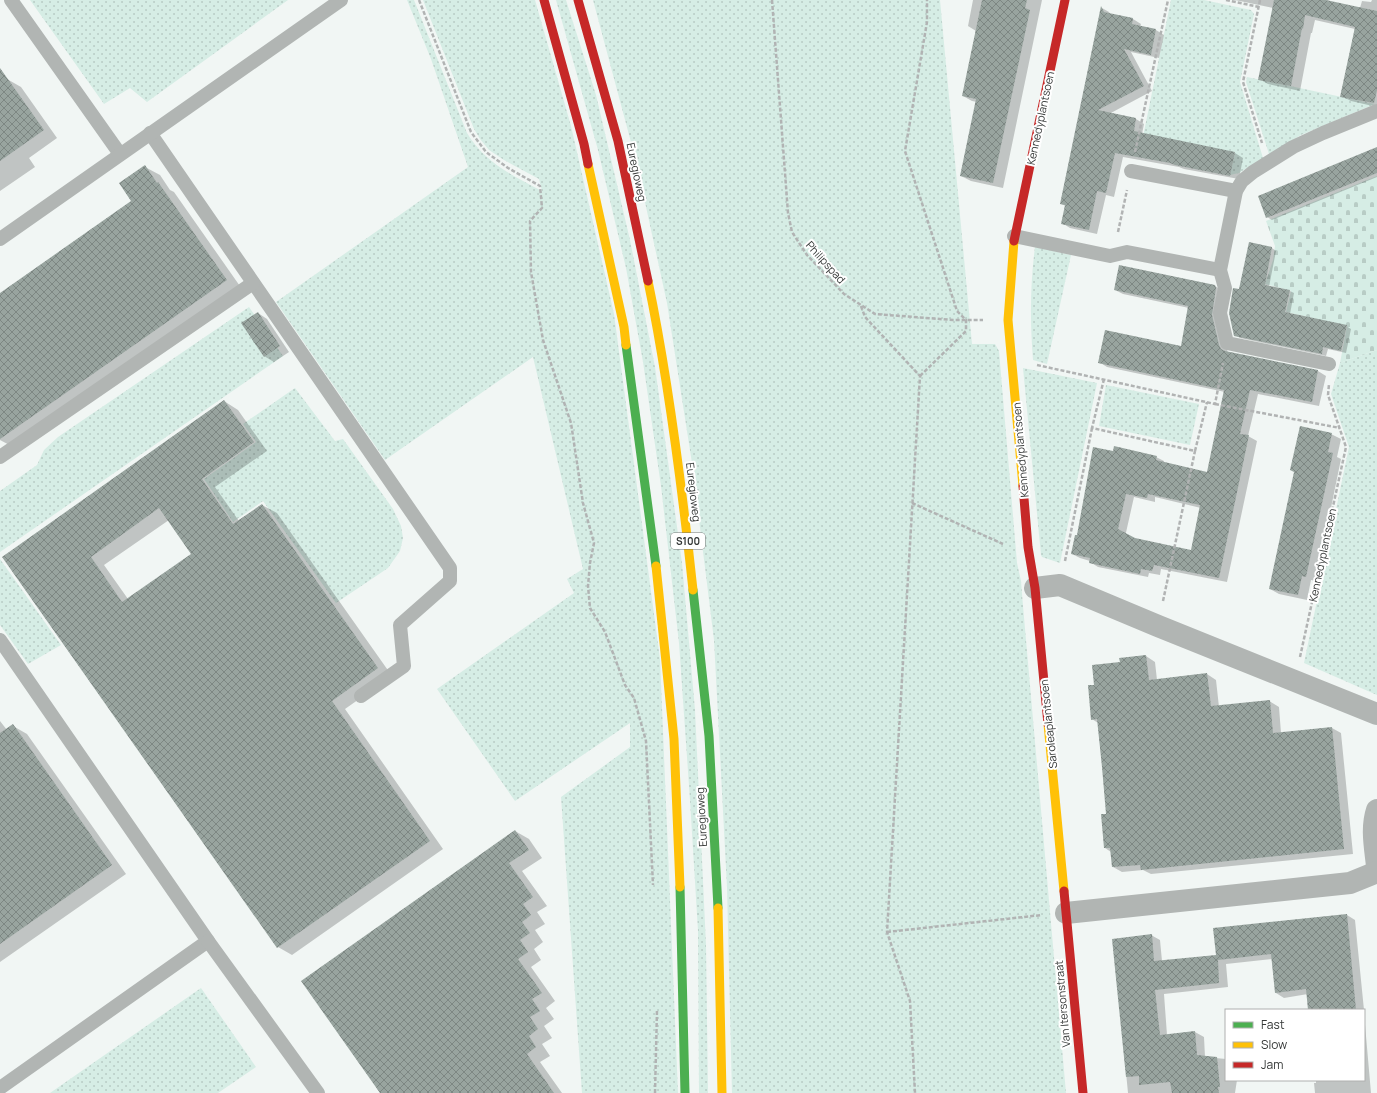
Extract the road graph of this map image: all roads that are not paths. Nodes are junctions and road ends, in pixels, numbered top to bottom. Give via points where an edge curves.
1 (11, 0) edge
2 (341, 0) edge
3 (544, 0) edge
4 (578, 0) edge
5 (1065, 0) edge
6 (1377, 111) edge
7 (150, 133) junction
8 (120, 154) junction
9 (1131, 171) road end
10 (1236, 191) junction
11 (1014, 236) junction
12 (0, 238) edge
13 (1220, 270) junction
14 (254, 283) junction
15 (1329, 364) road end
16 (0, 457) edge
17 (1035, 588) junction
18 (0, 640) edge
19 (362, 696) dead end
20 (1377, 714) edge
21 (1377, 810) edge
22 (1377, 866) edge
23 (1377, 872) edge
24 (1066, 913) junction
25 (208, 941) junction
26 (0, 1088) edge
27 (318, 1093) edge
28 (685, 1093) edge
29 (722, 1093) edge
30 (1083, 1093) edge

1 - 8 lane
2 - 7 lane
3 - 28 main road, Euregioweg / S100 via 584,144 624,327 658,577 674,739 682,925
4 - 29 main road, Euregioweg / S100 via 618,141 655,315 692,569 709,736 719,917
5 - 11 main road, Kennedyplantsoen
6 - 10 lane via 1293,147 1242,181
7 - 8 lane
7 - 14 lane
8 - 12 lane
9 - 10 lane
10 - 13 lane
11 - 13 lane via 1110,256 1127,252
11 - 17 main road, Kennedyplantsoen via 1008,320 1028,547
13 - 15 lane via 1225,288 1220,313 1227,343
14 - 16 lane
14 - 19 lane via 450,568 450,582 400,626 404,666
17 - 20 street via 1060,585
17 - 24 main road, Saroleaplantsoen
18 - 25 lane
21 - 22 street via 1374,831
23 - 24 street via 1350,883
24 - 30 main road, Van Itersonstraat
25 - 26 lane
25 - 27 lane

